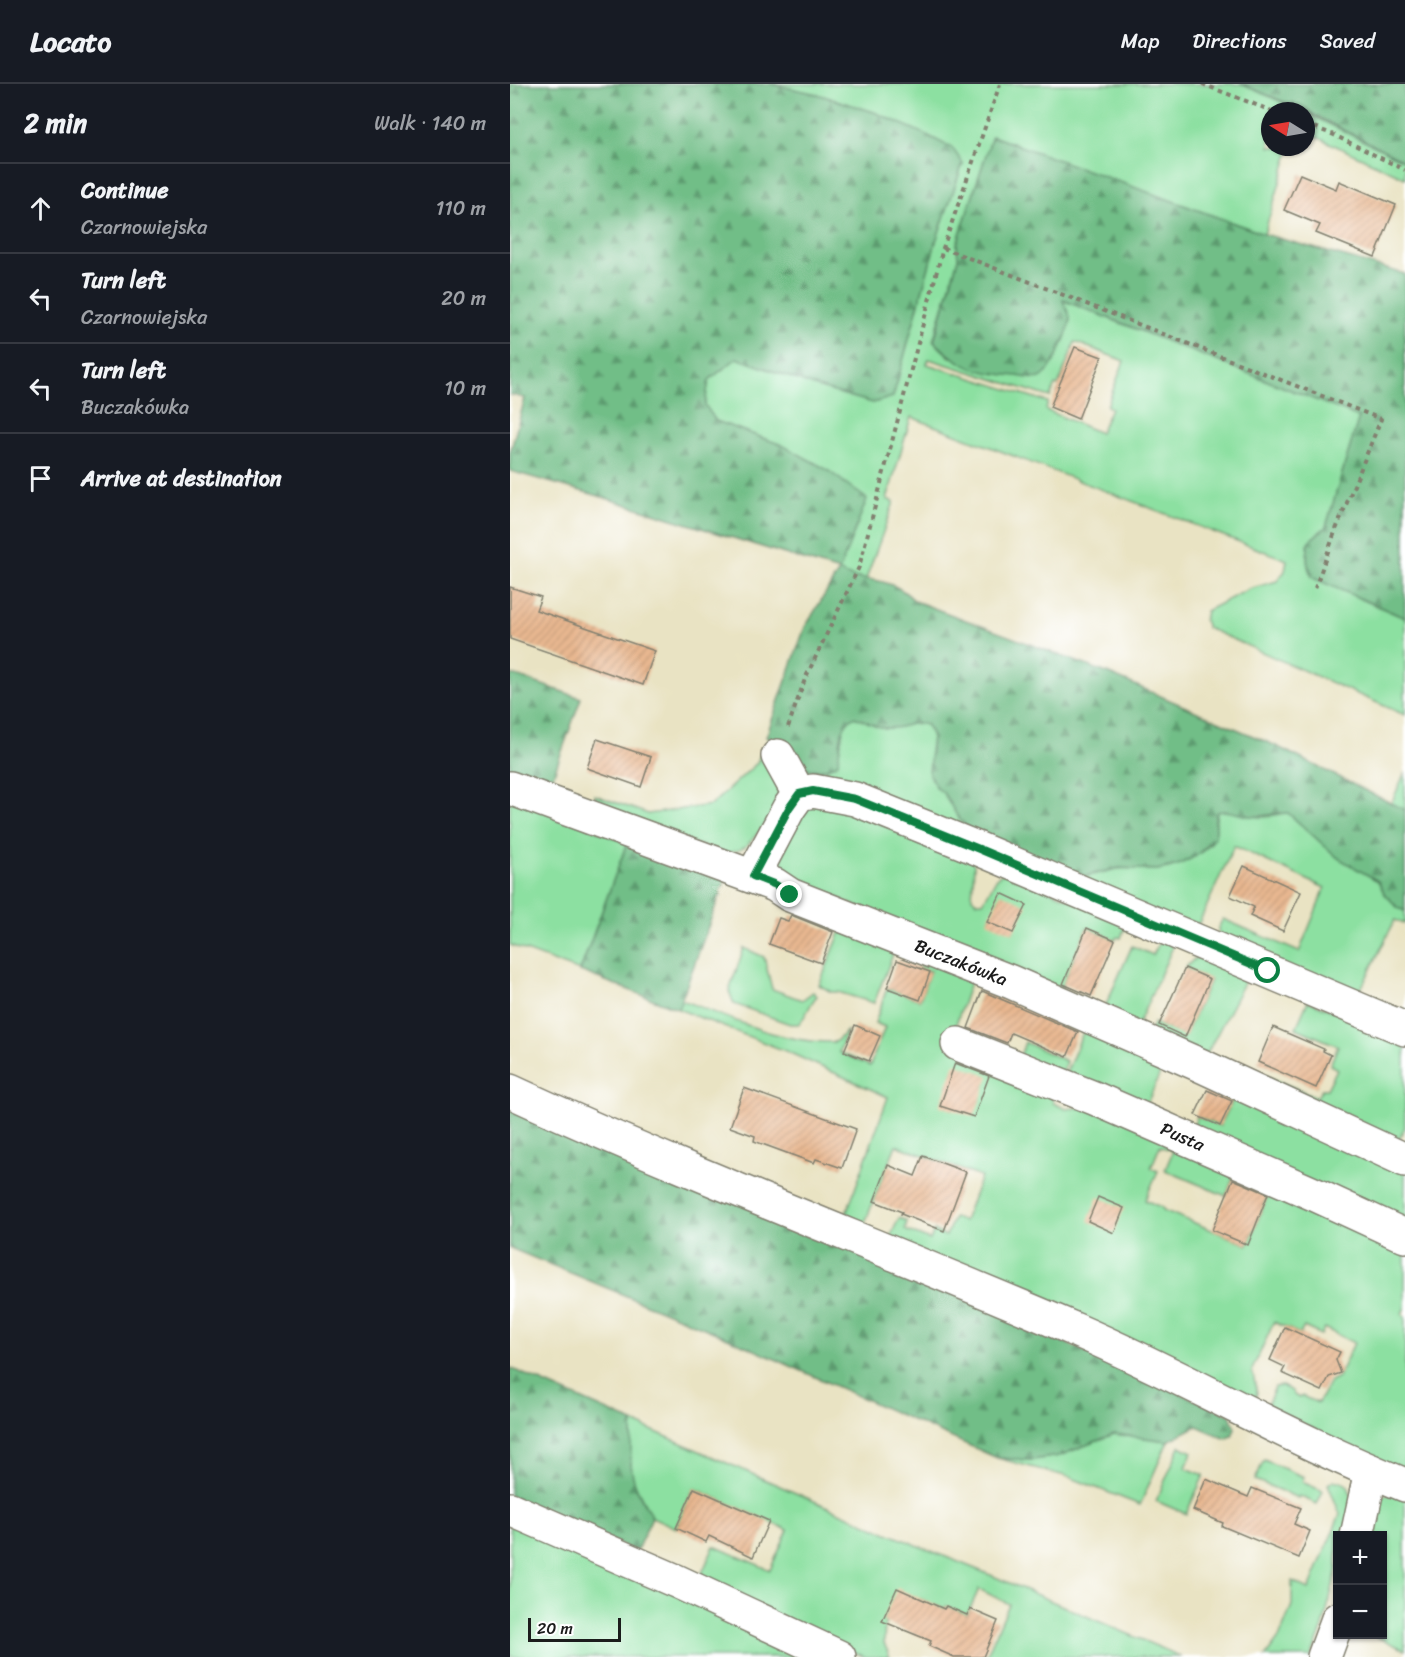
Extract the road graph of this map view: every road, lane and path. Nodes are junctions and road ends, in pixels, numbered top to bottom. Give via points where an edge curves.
1 (1000, 84) edge
2 (1202, 84) edge
3 (1261, 107) edge
4 (1315, 128) edge
5 (1405, 170) edge
6 (943, 248) junction
7 (1315, 588) dead end
8 (777, 756) joint
9 (510, 788) edge
10 (799, 794) junction
11 (753, 876) junction
12 (1405, 1029) edge
13 (958, 1044) dead end
14 (510, 1091) edge
15 (1405, 1160) edge
16 (1405, 1236) edge
17 (1371, 1471) junction
18 (1405, 1485) edge
19 (510, 1509) edge
20 (1358, 1531) edge
21 (1333, 1633) edge
22 (839, 1657) edge
23 (1324, 1657) edge

1 - 6 path
2 - 3 path
4 - 5 path
6 - 7 path via 1381,419
6 - 8 path via 859,567 805,679
8 - 10 street
9 - 11 street, Buczakówka
10 - 11 street
10 - 12 street via 813,791 855,799
11 - 15 street, Buczakówka via 790,895 1094,1018
13 - 16 street, Pusta via 1094,1098
14 - 17 street via 668,1162 1077,1330
17 - 18 street
17 - 20 street
19 - 22 street
21 - 23 street

